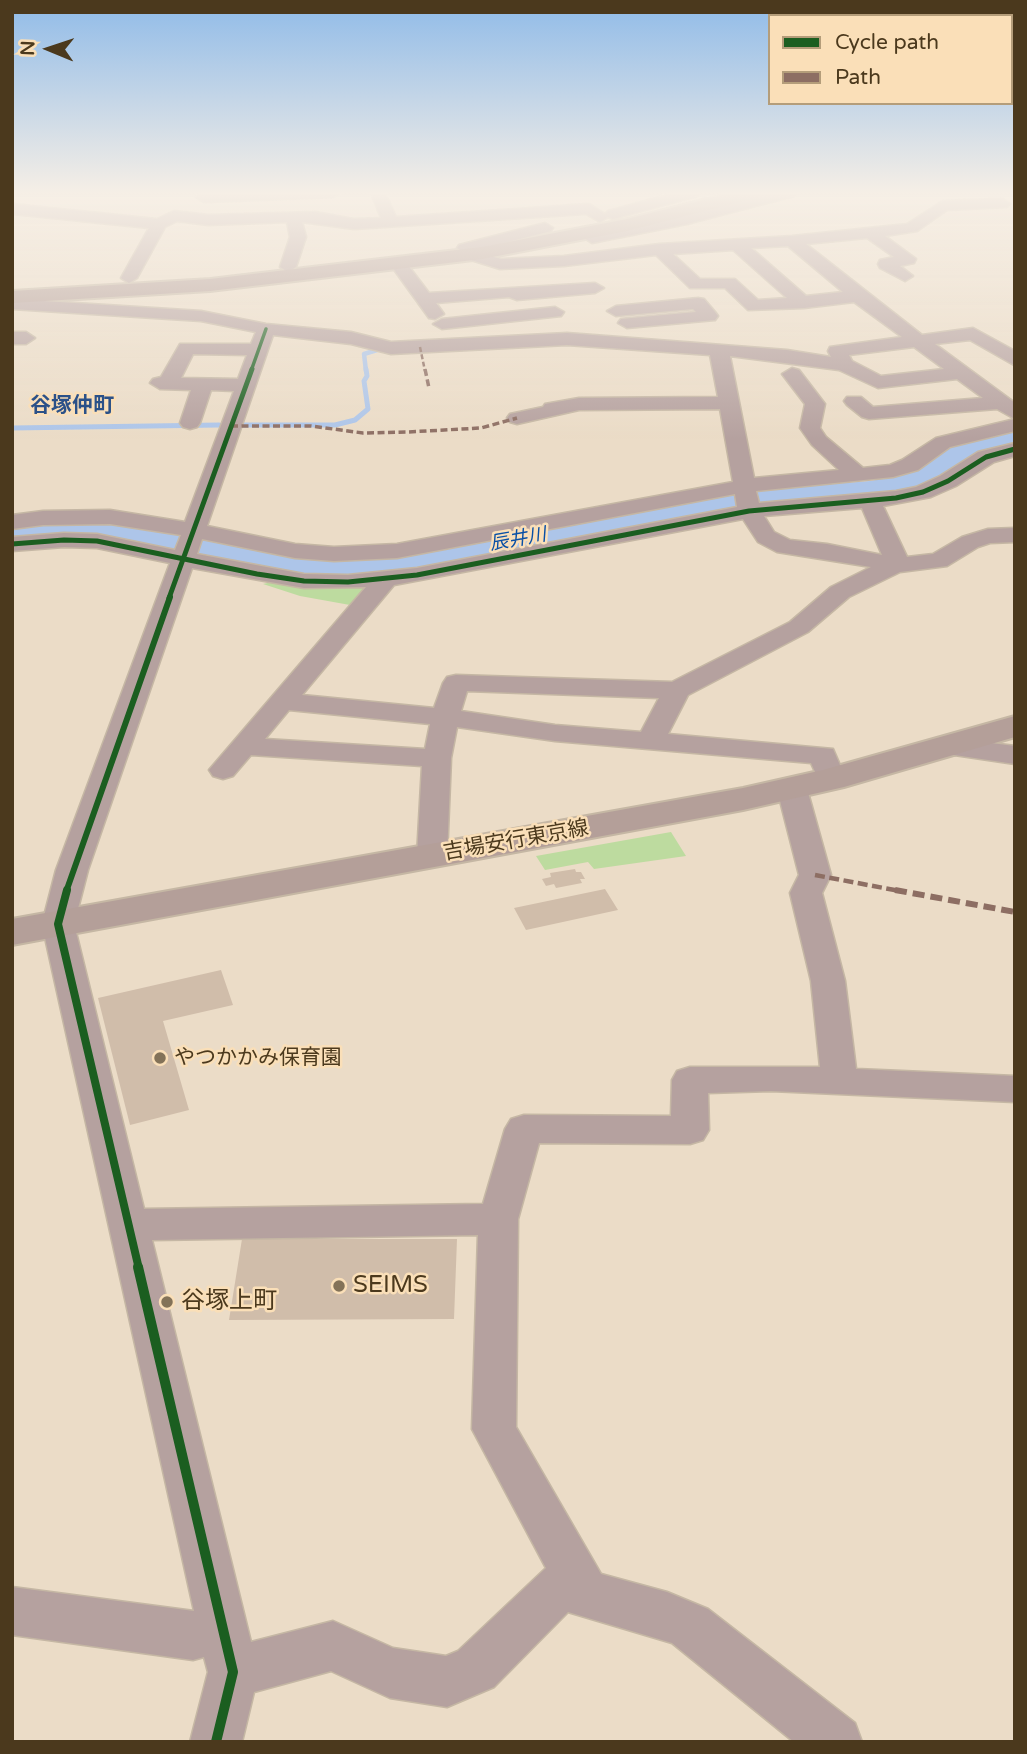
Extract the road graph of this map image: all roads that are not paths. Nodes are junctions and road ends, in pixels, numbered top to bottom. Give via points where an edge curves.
1 (131, 275) edge
2 (248, 275) edge
3 (299, 275) edge
4 (411, 275) edge
5 (583, 275) edge
6 (686, 275) edge
7 (771, 275) edge
8 (833, 275) edge
9 (129, 278) dead end
10 (595, 288) junction
11 (12, 291) edge
12 (858, 296) junction
13 (12, 297) edge
14 (424, 299) junction
15 (804, 303) junction
16 (12, 304) edge
17 (573, 310) dead end
18 (442, 324) junction
19 (266, 330) junction
20 (919, 341) junction
21 (646, 343) junction
22 (454, 345) junction
23 (258, 350) junction
24 (719, 350) junction
25 (1014, 359) edge
26 (844, 365) junction
27 (959, 370) junction
28 (792, 374) dead end
29 (877, 382) junction
30 (203, 384) junction
31 (246, 384) junction
32 (854, 401) junction
33 (729, 403) junction
34 (815, 404) junction
35 (1009, 408) edge
36 (517, 418) dead end
37 (190, 423) dead end
38 (1015, 425) edge
39 (1015, 449) edge
40 (856, 473) junction
41 (747, 499) junction
42 (870, 501) junction
43 (12, 522) edge
44 (1015, 535) edge
45 (12, 544) edge
46 (188, 545) junction
47 (897, 565) junction
48 (387, 578) junction
49 (677, 690) junction
50 (282, 701) junction
51 (445, 717) junction
52 (1015, 726) edge
53 (650, 741) junction
54 (243, 746) junction
55 (951, 747) junction
56 (1015, 755) edge
57 (437, 758) junction
58 (223, 770) dead end
59 (831, 779) junction
60 (792, 789) junction
61 (432, 856) junction
62 (58, 924) junction
63 (12, 932) edge
64 (839, 1080) junction
65 (1015, 1089) edge
66 (498, 1219) junction
67 (127, 1225) junction
68 (584, 1593) junction
69 (12, 1611) edge
70 (228, 1649) junction
71 (216, 1742) edge
72 (836, 1742) edge

1 - 9 street
2 - 11 highway
3 - 13 highway
4 - 14 street
5 - 10 street
6 - 15 street via 696,284 729,283 754,306
7 - 15 street
8 - 12 street
10 - 14 street
10 - 21 street
12 - 15 street
12 - 20 street
14 - 18 street
16 - 19 street via 201,316
17 - 18 street
18 - 22 street
19 - 22 street via 351,338 391,348
19 - 23 street
20 - 25 street via 973,334
20 - 26 street via 837,351
20 - 27 street
21 - 22 street via 567,339
21 - 24 street
23 - 30 street via 187,348 164,383
23 - 31 street
24 - 26 street
24 - 33 street
25 - 27 street
26 - 29 street
27 - 29 street
27 - 35 street
28 - 34 street
29 - 32 street via 888,392
30 - 31 street
30 - 37 street
31 - 46 street
32 - 34 street
32 - 35 street via 869,413
33 - 36 street via 579,404
33 - 41 street
34 - 40 street via 810,428
38 - 40 street via 943,442 893,471
39 - 42 street via 986,457 923,492
40 - 41 street
41 - 42 street
41 - 46 street via 367,554
41 - 47 street via 766,537 785,547
41 - 48 street via 417,575
42 - 47 street
43 - 46 street via 110,517
44 - 47 street via 970,542 939,561
45 - 46 street via 64,540
46 - 48 street via 304,581
46 - 62 street via 72,870
47 - 49 street via 840,592 799,627
48 - 50 street
49 - 51 street via 456,683
49 - 53 street
50 - 51 street
50 - 54 street
51 - 53 street
51 - 57 street
52 - 55 main road, 吉場安行東京線
53 - 59 street via 823,755
54 - 57 street
54 - 58 street
55 - 56 street
55 - 59 main road, 吉場安行東京線
57 - 61 street
59 - 60 main road, 吉場安行東京線
60 - 61 main road, 吉場安行東京線
60 - 64 street via 815,875 806,893 828,981
61 - 62 main road, 吉場安行東京線
62 - 63 main road, 吉場安行東京線
62 - 67 street
64 - 65 street
64 - 66 street via 690,1080 690,1130 524,1129
66 - 67 street
66 - 68 street via 494,1429
67 - 70 street
68 - 70 street via 560,1586 476,1669 447,1682 390,1673 333,1646
68 - 72 street via 690,1626
69 - 70 street via 193,1636
70 - 71 street

